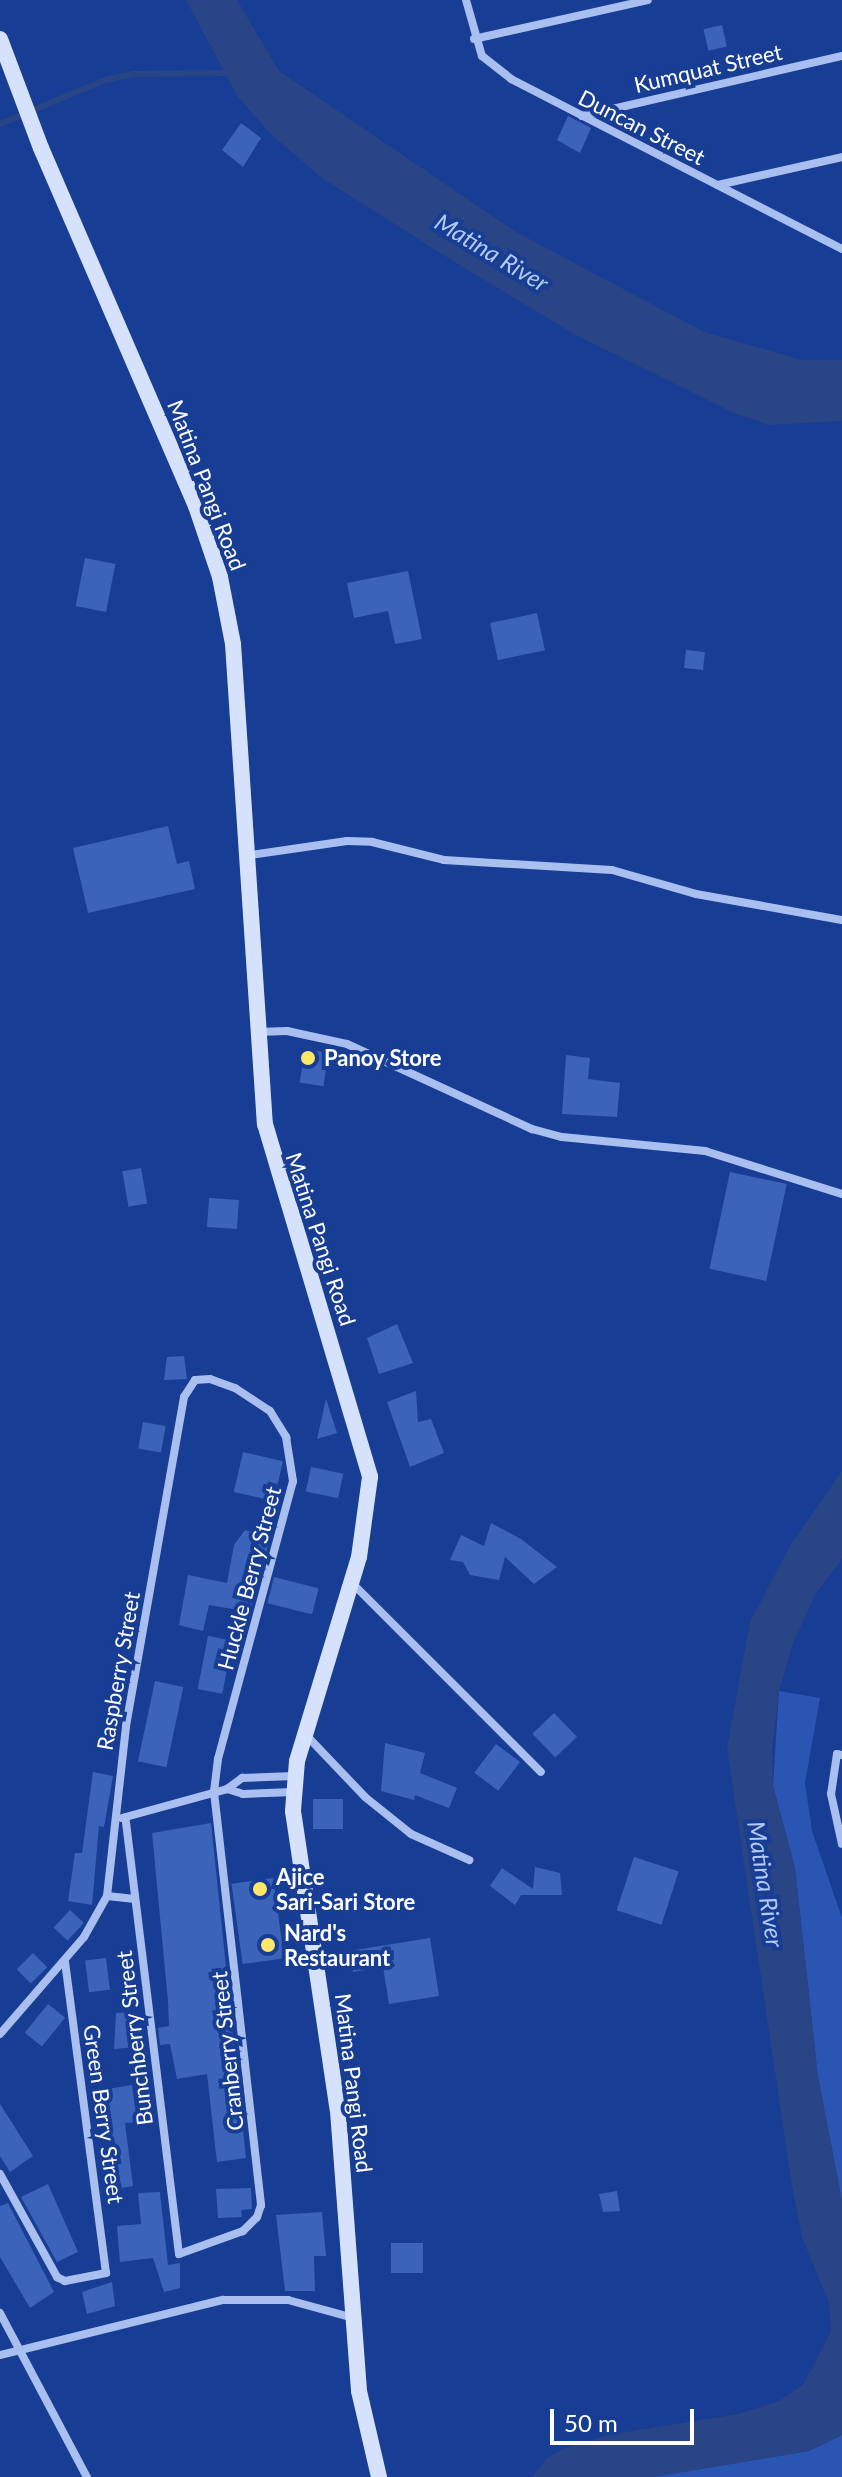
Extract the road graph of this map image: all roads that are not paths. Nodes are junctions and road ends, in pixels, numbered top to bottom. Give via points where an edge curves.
1 (466, 0) edge
2 (648, 0) edge
3 (474, 39) junction
4 (1, 40) edge
5 (842, 56) edge
6 (582, 116) junction
7 (842, 157) edge
8 (717, 186) junction
9 (842, 249) edge
10 (244, 857) junction
11 (842, 920) edge
12 (256, 1032) junction
13 (842, 1194) edge
14 (195, 1380) joint
15 (351, 1583) junction
16 (304, 1732) junction
17 (842, 1755) edge
18 (541, 1772) dead end
19 (294, 1784) junction
20 (227, 1789) junction
21 (214, 1792) junction
22 (125, 1817) junction
23 (114, 1820) junction
24 (842, 1844) edge
25 (469, 1860) dead end
26 (107, 1896) junction
27 (135, 1899) junction
28 (65, 1961) junction
29 (0, 2034) edge
30 (0, 2174) edge
31 (179, 2254) joint
32 (0, 2313) edge
33 (350, 2317) junction
34 (18, 2347) junction
35 (0, 2355) edge
36 (87, 2477) edge
37 (379, 2477) edge

1 - 3 street, Duncan Street
2 - 3 street
3 - 6 street, Duncan Street via 495,68
4 - 10 street, Matina Pangi Road via 41,148 183,473 220,577 233,644
5 - 6 street, Kumquat Street
6 - 8 street, Duncan Street
7 - 8 street
8 - 9 street, Duncan Street
10 - 11 street via 372,842 444,860 612,870 696,894
10 - 12 street, Matina Pangi Road
12 - 13 street via 287,1031 347,1044 532,1129 562,1137 705,1151
12 - 15 street, Matina Pangi Road via 272,1159 367,1458 368,1513
14 - 21 street, Huckle Berry Street via 223,1382 262,1404 286,1437 293,1468 289,1505 218,1759
14 - 23 street, Raspberry Street via 184,1397
15 - 16 street, Matina Pangi Road
15 - 18 street
16 - 19 street, Matina Pangi Road
16 - 25 street via 365,1797 411,1834
17 - 24 street via 837,1754 831,1794
19 - 20 street via 243,1794
19 - 20 street via 242,1778
19 - 33 street, Matina Pangi Road via 342,2147
20 - 21 street
21 - 22 street
21 - 31 street, Cranberry Street via 261,2205 243,2231
22 - 23 street
22 - 27 street, Bunchberry Street
23 - 26 street, Raspberry Street
26 - 27 street
26 - 28 street, Raspberry Street
27 - 31 street, Bunchberry Street
28 - 29 street, Raspberry Street
28 - 30 street, Green Berry Street via 106,2273 60,2280
32 - 34 street
33 - 34 street via 258,2297 223,2300
33 - 37 street, Matina Pangi Road via 359,2391
34 - 35 street
34 - 36 street

